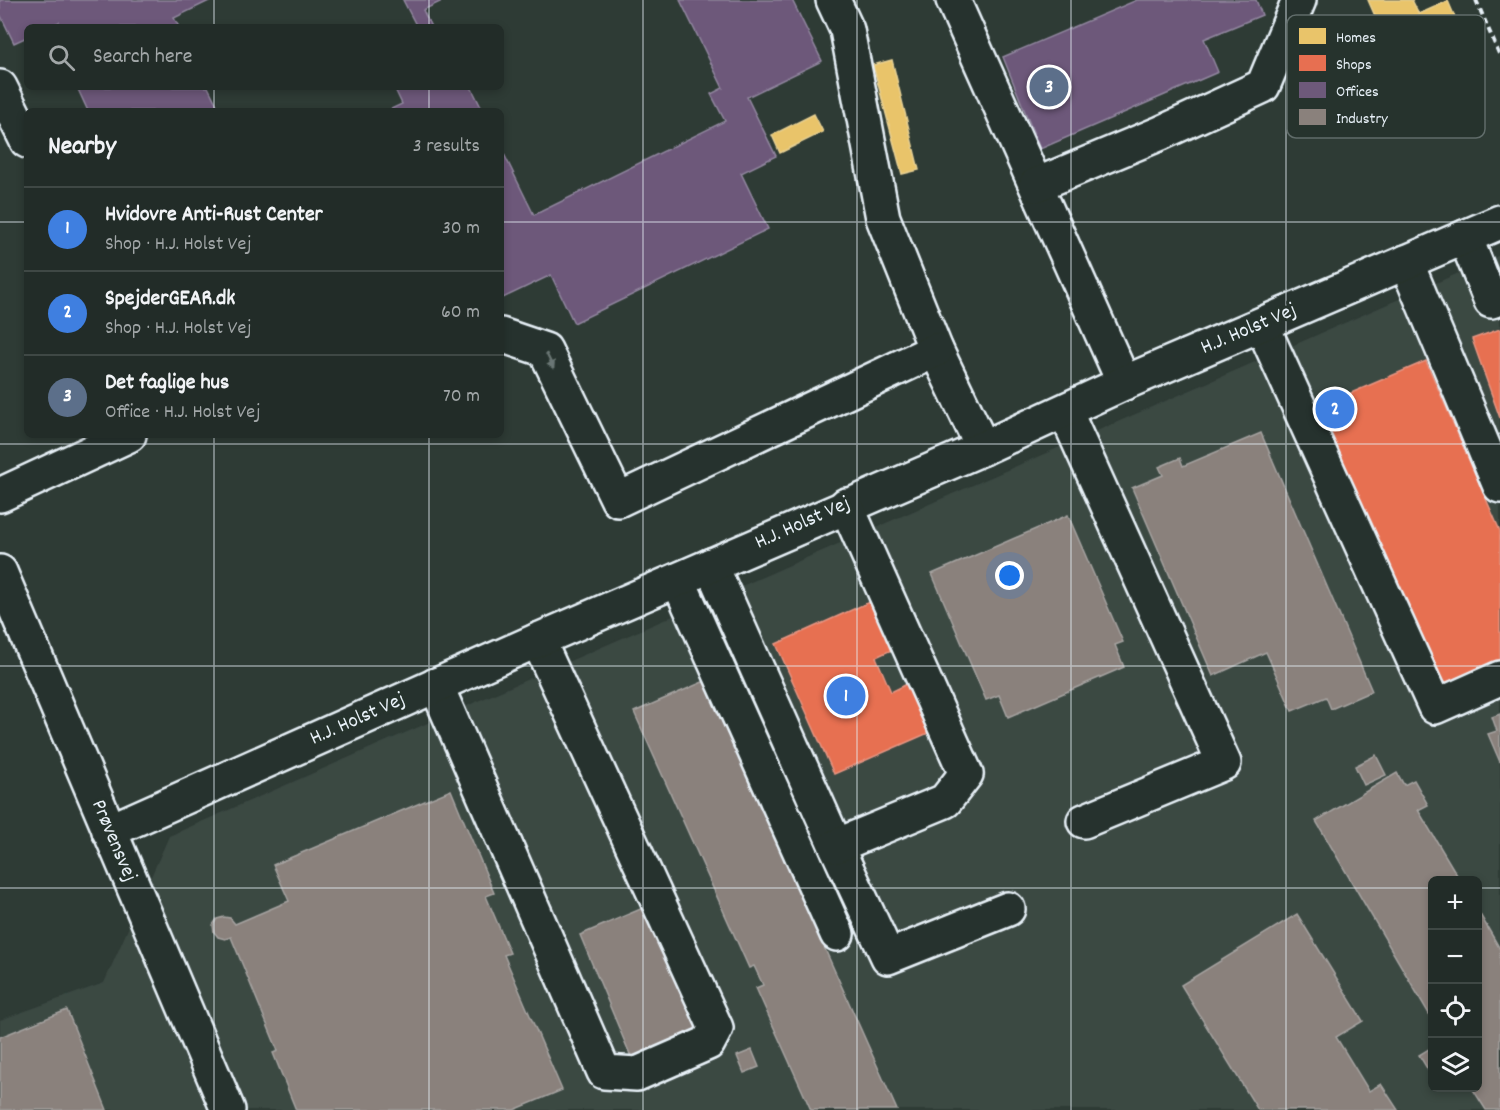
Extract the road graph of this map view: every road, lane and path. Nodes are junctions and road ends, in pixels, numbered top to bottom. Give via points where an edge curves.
1 (833, 0) edge
2 (954, 0) edge
3 (1299, 0) edge
4 (1476, 0) edge
5 (1293, 15) edge
6 (1482, 15) edge
7 (1485, 21) edge
8 (1287, 29) edge
9 (1500, 56) edge
10 (0, 87) edge
11 (24, 135) edge
12 (1036, 185) junction
13 (1500, 222) edge
14 (1465, 237) junction
15 (1406, 262) junction
16 (1500, 298) edge
17 (1262, 325) junction
18 (504, 336) edge
19 (936, 350) junction
20 (1124, 383) junction
21 (1065, 411) junction
22 (123, 438) edge
23 (982, 448) junction
24 (1500, 486) edge
25 (0, 495) edge
26 (846, 505) junction
27 (711, 565) junction
28 (0, 572) edge
29 (678, 580) junction
30 (538, 640) junction
31 (1500, 678) edge
32 (436, 685) junction
33 (1084, 821) dead end
34 (109, 831) junction
35 (836, 846) junction
36 (1008, 909) dead end
37 (837, 934) dead end
38 (228, 1110) edge

1 - 19 street via 847,30 883,218
2 - 12 street
3 - 5 street
4 - 6 path
7 - 9 path
8 - 12 street via 1263,86
10 - 11 street
12 - 20 street
13 - 14 street, H.J. Holst Vej
14 - 15 street, H.J. Holst Vej
14 - 16 street via 1491,301
15 - 17 street, H.J. Holst Vej
15 - 24 street
17 - 20 street, H.J. Holst Vej
17 - 31 street via 1435,707
18 -> 19 street via 545,350 618,500
19 - 23 street
20 - 21 street, H.J. Holst Vej
21 - 23 street, H.J. Holst Vej
21 - 33 street via 1224,763
22 - 25 street
23 - 26 street, H.J. Holst Vej
26 - 27 street, H.J. Holst Vej
26 - 35 street via 966,774 945,801
27 - 29 street, H.J. Holst Vej
27 - 35 street
28 - 34 street, Prøvensvej
29 - 30 street, H.J. Holst Vej
29 - 37 street
30 - 32 street, H.J. Holst Vej
30 - 32 street via 716,1028 708,1043 637,1074 604,1072
32 - 34 street, H.J. Holst Vej
34 - 38 street, Prøvensvej
35 - 36 street via 888,957

